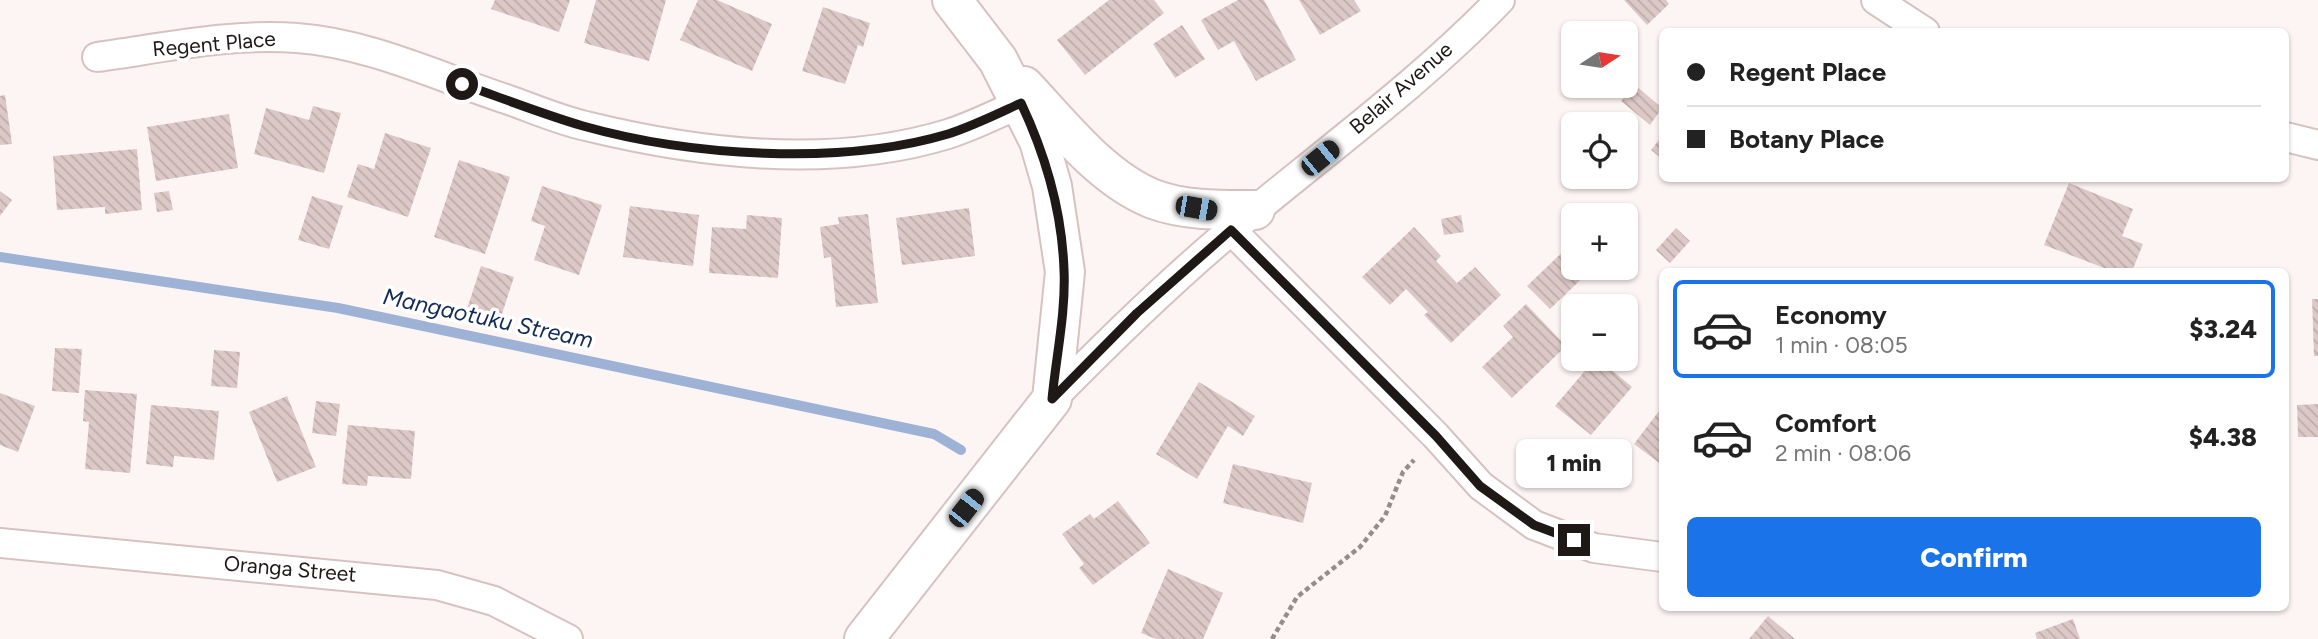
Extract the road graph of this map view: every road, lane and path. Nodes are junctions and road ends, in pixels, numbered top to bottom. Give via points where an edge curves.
1 (952, 0) edge
2 (1500, 0) edge
3 (1876, 0) edge
4 (1919, 28) edge
5 (97, 57) dead end
6 (998, 60) junction
7 (1021, 103) junction
8 (2289, 138) edge
9 (2318, 145) edge
10 (1243, 220) junction
11 (1052, 399) junction
12 (1436, 436) junction
13 (0, 542) edge
14 (1659, 557) edge
15 (568, 639) edge
16 (864, 639) edge
17 (1272, 639) edge

1 - 6 main road
2 - 10 street, Belair Avenue via 1384,106
3 - 4 street
5 - 7 street, Regent Place via 231,39 299,38 364,51 584,126 747,153 832,153 895,145 947,134
6 - 7 main road
6 - 10 main road via 1119,179 1153,199
7 - 11 main road via 1039,141 1052,186 1065,272
8 - 9 street
10 - 11 street, Belair Avenue via 1137,313
10 - 12 street
11 - 16 main road
12 - 14 street via 1480,486 1534,525 1594,548
12 - 17 path via 1403,472 1385,516 1360,547 1297,597
13 - 15 street, Oranga Street via 438,585 494,601

